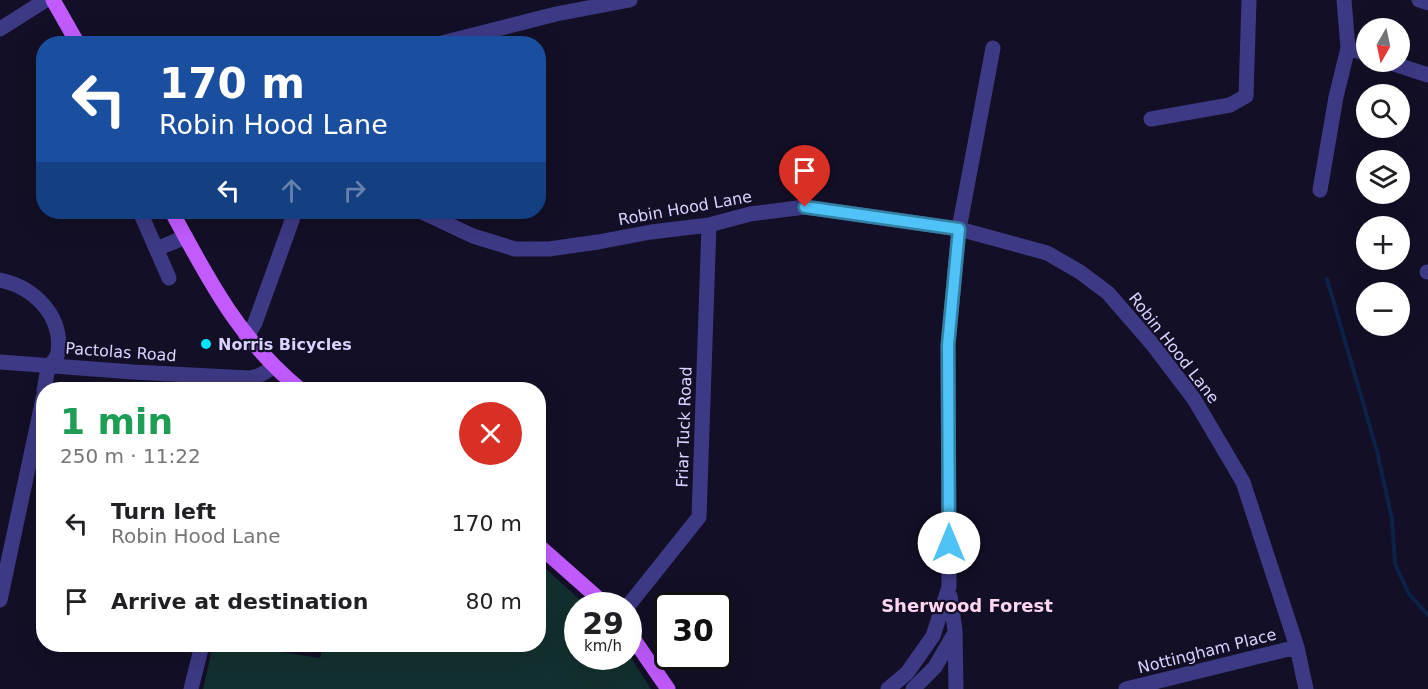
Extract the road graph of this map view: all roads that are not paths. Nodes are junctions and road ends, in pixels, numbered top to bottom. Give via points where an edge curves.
1 (46, 0) edge
2 (53, 0) edge
3 (630, 0) edge
4 (1249, 0) edge
5 (1344, 0) edge
6 (1419, 0) edge
7 (1428, 3) edge
8 (0, 28) edge
9 (73, 36) edge
10 (469, 36) edge
11 (993, 48) dead end
12 (1348, 48) junction
13 (1356, 51) edge
14 (1410, 69) edge
15 (1428, 75) edge
16 (1151, 119) dead end
17 (1320, 190) dead end
18 (143, 219) edge
19 (176, 219) edge
20 (292, 219) edge
21 (437, 219) edge
22 (709, 225) junction
23 (959, 229) junction
24 (186, 237) junction
25 (156, 249) junction
26 (169, 278) dead end
27 (0, 280) edge
28 (246, 338) junction
29 (0, 362) edge
30 (50, 366) junction
31 (273, 368) junction
32 (46, 382) edge
33 (228, 382) edge
34 (252, 382) edge
35 (291, 382) edge
36 (36, 430) edge
37 (546, 552) edge
38 (949, 587) junction
39 (591, 592) edge
40 (639, 592) edge
41 (0, 600) edge
42 (955, 630) junction
43 (1297, 648) junction
44 (642, 651) edge
45 (199, 652) edge
46 (920, 657) junction
47 (934, 667) junction
48 (956, 688) edge
49 (191, 689) edge
50 (668, 689) edge
51 (888, 689) edge
52 (913, 689) edge
53 (1126, 689) edge
54 (1306, 689) edge

1 - 8 street
2 - 9 main road
3 - 10 street
4 - 16 street via 1246,96 1230,105
5 - 12 street
6 - 7 street
11 - 23 street
12 - 13 street
12 - 17 street
14 - 15 street
18 - 25 street
19 - 24 main road
20 - 28 street
21 - 22 street, Robin Hood Lane via 514,249 549,249
22 - 23 street, Robin Hood Lane via 750,214 805,207
22 - 40 street, Friar Tuck Road via 699,517
23 - 38 street via 948,345
23 - 43 street, Robin Hood Lane via 1047,253 1080,272 1108,293 1153,345 1194,399 1243,482
24 - 25 street
24 - 28 main road
25 - 26 street
27 - 30 street via 19,285 54,317 58,352
28 - 31 main road
29 - 30 street, Pactolas Road
30 - 32 street
30 - 33 street, Pactolas Road
31 - 34 street, Pactolas Road
31 - 35 main road
36 - 41 street
37 - 39 main road
38 - 42 street
38 - 46 street via 933,636
42 - 47 street
42 - 48 street
43 - 53 street, Nottingham Place
43 - 54 street, Robin Hood Lane
44 - 50 main road
45 - 49 street
46 - 47 street
46 - 51 street
47 - 48 street
47 - 52 street

